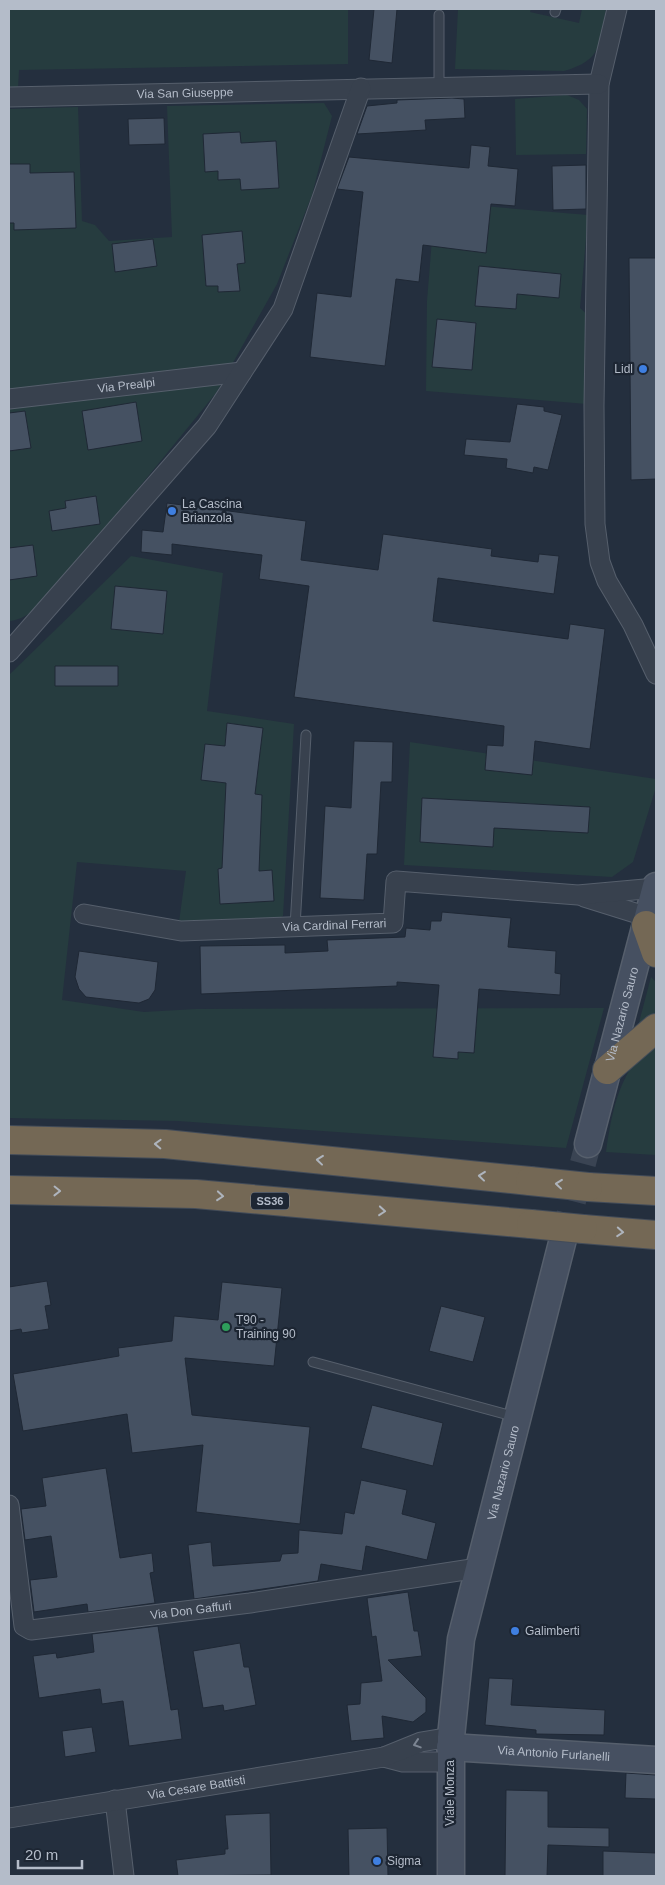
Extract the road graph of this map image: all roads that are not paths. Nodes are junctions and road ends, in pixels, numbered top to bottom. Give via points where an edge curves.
1 (617, 9) edge
2 (439, 15) dead end
3 (599, 84) junction
4 (361, 88) junction
5 (439, 88) junction
6 (9, 97) edge
7 (242, 372) junction
8 (9, 399) edge
9 (633, 625) junction
10 (656, 643) edge
11 (9, 651) edge
12 (656, 674) edge
13 (306, 734) dead end
14 (656, 887) edge
15 (578, 894) junction
16 (84, 914) dead end
17 (647, 921) junction
18 (295, 926) junction
19 (651, 954) edge
20 (656, 1028) edge
21 (607, 1070) junction
22 (9, 1140) edge
23 (588, 1144) tunnel mouth
24 (9, 1190) edge
25 (656, 1191) edge
26 (573, 1234) junction
27 (656, 1235) edge
28 (313, 1362) dead end
29 (517, 1417) junction
30 (9, 1505) edge
31 (478, 1568) junction
32 (452, 1710) joint
33 (450, 1749) junction
34 (384, 1757) junction
35 (656, 1760) edge
36 (115, 1800) junction
37 (9, 1818) edge
38 (124, 1876) edge
39 (451, 1876) edge

1 - 3 street
2 - 5 lane
3 - 5 street, Via San Giuseppe
3 - 9 street via 595,524 600,562 607,581
4 - 5 street, Via San Giuseppe
4 - 6 street, Via San Giuseppe
4 - 7 street via 283,309
7 - 8 street, Via Prealpi
7 - 11 street via 207,426
9 - 10 street
9 - 12 street
13 - 18 lane
14 - 15 street, Via Cardinal Ferrari
14 - 17 main road
15 - 17 street, Via Cardinal Ferrari
15 - 18 street, Via Cardinal Ferrari via 396,881 393,922
16 - 18 street, Via Cardinal Ferrari via 181,931
17 - 19 highway
19 - 21 main road, Via Nazario Sauro
20 - 21 highway
21 - 23 main road, Via Nazario Sauro
25 -> 22 highway, bridge via 165,1144
24 -> 26 highway, SS36, bridge via 196,1194 531,1224
26 -> 27 highway, SS36
26 - 29 main road, Via Nazario Sauro
28 - 29 lane
29 - 31 main road, Via Nazario Sauro
30 - 31 street, Via Don Gaffuri via 24,1626 31,1630
31 - 32 main road, Via Nazario Sauro via 462,1639
32 - 33 main road, Viale Monza
33 - 34 street, Via Cesare Battisti via 403,1762
33 -> 34 street, Via Cesare Battisti via 421,1742
33 - 35 main road, Via Antonio Furlanelli
33 - 39 main road, Viale Monza
34 - 36 street, Via Cesare Battisti
36 - 37 street, Via Cesare Battisti
36 - 38 street

